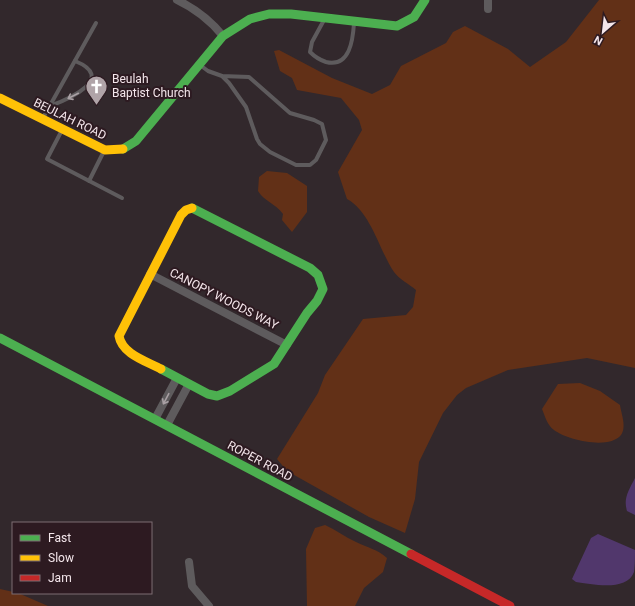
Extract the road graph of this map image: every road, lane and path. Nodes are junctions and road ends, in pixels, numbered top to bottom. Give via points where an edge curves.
1 (177, 0) edge
2 (425, 0) edge
3 (325, 18) junction
4 (354, 21) junction
5 (96, 23) dead end
6 (223, 36) junction
7 (75, 60) junction
8 (199, 65) junction
9 (222, 76) junction
10 (0, 98) edge
11 (50, 106) junction
12 (43, 119) junction
13 (63, 128) junction
14 (105, 150) junction
15 (89, 181) junction
16 (122, 198) dead end
17 (150, 274) junction
18 (0, 338) edge
19 (287, 345) junction
20 (177, 378) junction
21 (189, 384) junction
22 (155, 419) junction
23 (167, 425) junction
24 (189, 562) dead end
25 (209, 606) edge
26 (510, 606) edge

1 - 6 street via 211,22
2 - 4 street via 417,15 397,26
3 - 4 street
3 - 4 lane via 312,42 310,52 321,60 333,63 341,61 347,54 352,43
3 - 6 street, BEULAH ROAD via 269,14 250,20
5 - 7 lane
6 - 8 street, BEULAH ROAD
7 - 11 lane
7 -> 11 lane via 90,71 92,77 89,83 77,95
8 - 9 lane
8 - 14 street, BEULAH ROAD via 136,141 125,149
9 - 9 lane via 246,107 260,144 296,165 310,165 316,160 326,140 322,124 290,113 249,77
10 - 12 street, BEULAH ROAD
11 - 12 lane
12 - 13 street, BEULAH ROAD
13 - 14 street, BEULAH ROAD
13 - 15 lane via 47,159
14 - 15 lane
15 - 16 lane
17 - 19 street, CANOPY WOODS WAY
17 - 19 street via 181,215 192,208 282,253 318,275 323,289
17 - 20 street via 122,328 120,343 125,350
18 - 22 street, ROPER ROAD
19 - 21 street via 274,364 217,396
20 - 21 street
20 -> 22 street
21 - 23 street
22 - 23 street, ROPER ROAD
23 - 26 street, ROPER ROAD
24 - 25 street via 192,586

